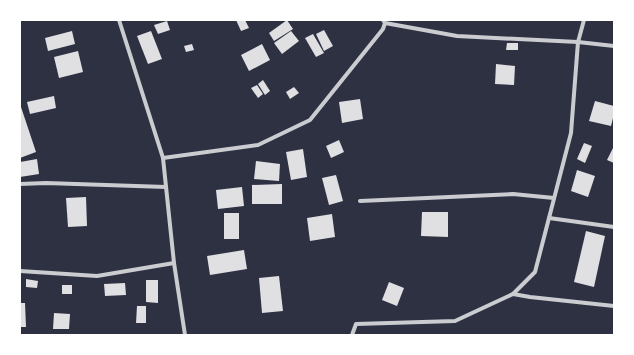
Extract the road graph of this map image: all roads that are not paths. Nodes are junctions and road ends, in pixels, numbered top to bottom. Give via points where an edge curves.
1 (119, 20) edge
2 (584, 20) edge
3 (384, 22) edge
4 (578, 42) junction
5 (614, 46) edge
6 (163, 158) junction
7 (20, 184) edge
8 (166, 187) junction
9 (554, 198) junction
10 (360, 201) dead end
11 (549, 218) junction
12 (614, 227) edge
13 (174, 263) junction
14 (20, 271) edge
15 (513, 294) junction
16 (614, 306) edge
17 (185, 335) edge
18 (352, 335) edge

1 - 6 street
2 - 4 street
3 - 4 street via 457,36
3 - 6 street via 383,29 310,120 258,145
4 - 5 street
4 - 9 street via 571,133
6 - 8 street
7 - 8 street
8 - 13 street
9 - 10 street via 513,194
9 - 11 street
11 - 12 street
11 - 15 street via 535,272
13 - 14 street via 97,276
13 - 17 street
15 - 16 street
15 - 18 street via 455,321 356,324

